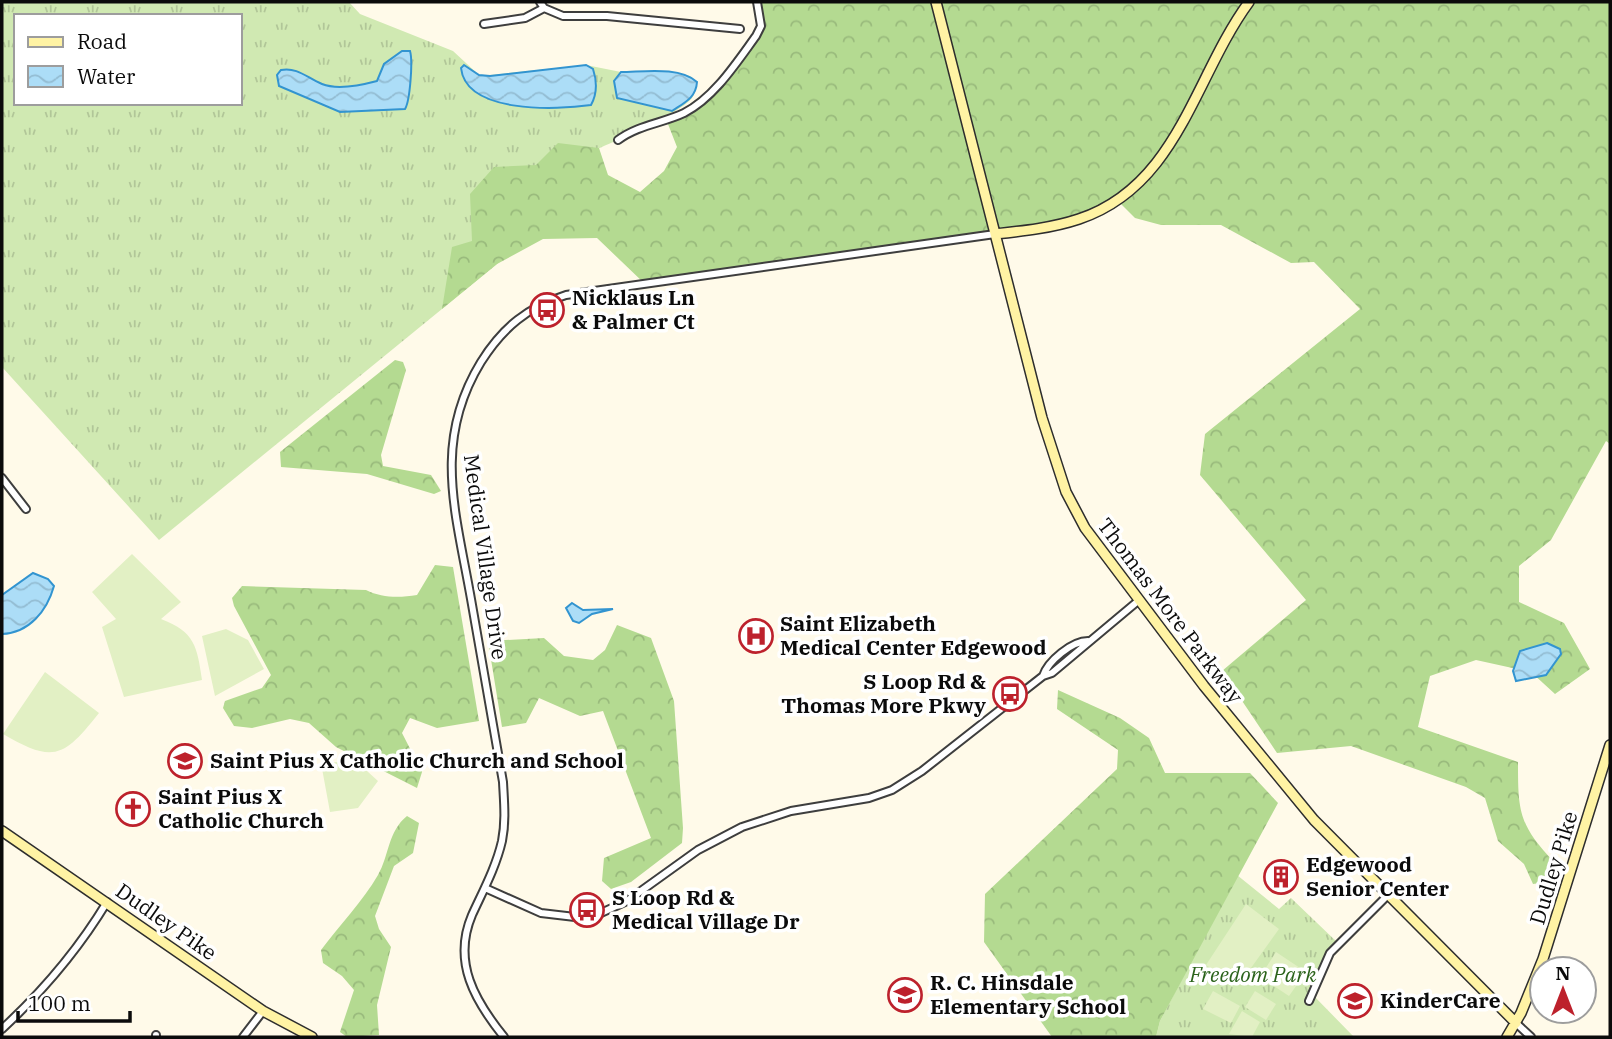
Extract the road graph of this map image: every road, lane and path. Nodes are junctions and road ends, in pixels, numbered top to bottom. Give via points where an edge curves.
1 (757, 2) edge
2 (936, 2) edge
3 (1249, 2) edge
4 (542, 5) edge
5 (484, 24) dead end
6 (740, 29) dead end
7 (618, 140) dead end
8 (995, 234) junction
9 (2, 478) edge
10 (26, 509) dead end
11 (1138, 601) junction
12 (1610, 745) edge
13 (1609, 756) edge
14 (1606, 772) edge
15 (4, 836) edge
16 (485, 888) junction
17 (1388, 895) junction
18 (107, 902) junction
19 (1309, 1001) dead end
20 (263, 1011) junction
21 (1516, 1023) junction
22 (2, 1029) edge
23 (243, 1037) edge
24 (312, 1037) edge
25 (504, 1037) edge
26 (1507, 1037) edge
27 (1531, 1037) edge

1 - 7 street via 760,30 701,102
2 - 8 street, Thomas More Parkway
3 - 8 street via 1171,144 1134,189 1081,219
4 - 5 street via 525,18
4 - 6 street via 563,16
8 - 11 street, Thomas More Parkway via 1058,471 1085,528
8 - 16 street, Medical Village Drive via 566,295 522,314 494,343 462,397 450,452 455,508 503,782 502,842
9 - 10 street
11 - 16 street via 1070,659 892,790 790,811 742,827 698,849 627,901 601,914 541,913
11 - 17 street, Thomas More Parkway via 1275,775
12 - 13 street, Dudley Pike
13 - 14 street, Dudley Pike
14 - 21 street, Dudley Pike via 1543,959
15 - 18 street, Dudley Pike
16 - 25 street, Medical Village Drive via 467,933 466,973 483,1011
17 - 19 street via 1330,953
17 - 21 street, Thomas More Parkway
18 - 20 street, Dudley Pike
18 - 22 street via 47,985
20 - 23 street
20 - 24 street, Dudley Pike
21 - 26 street, Dudley Pike
21 - 27 street

